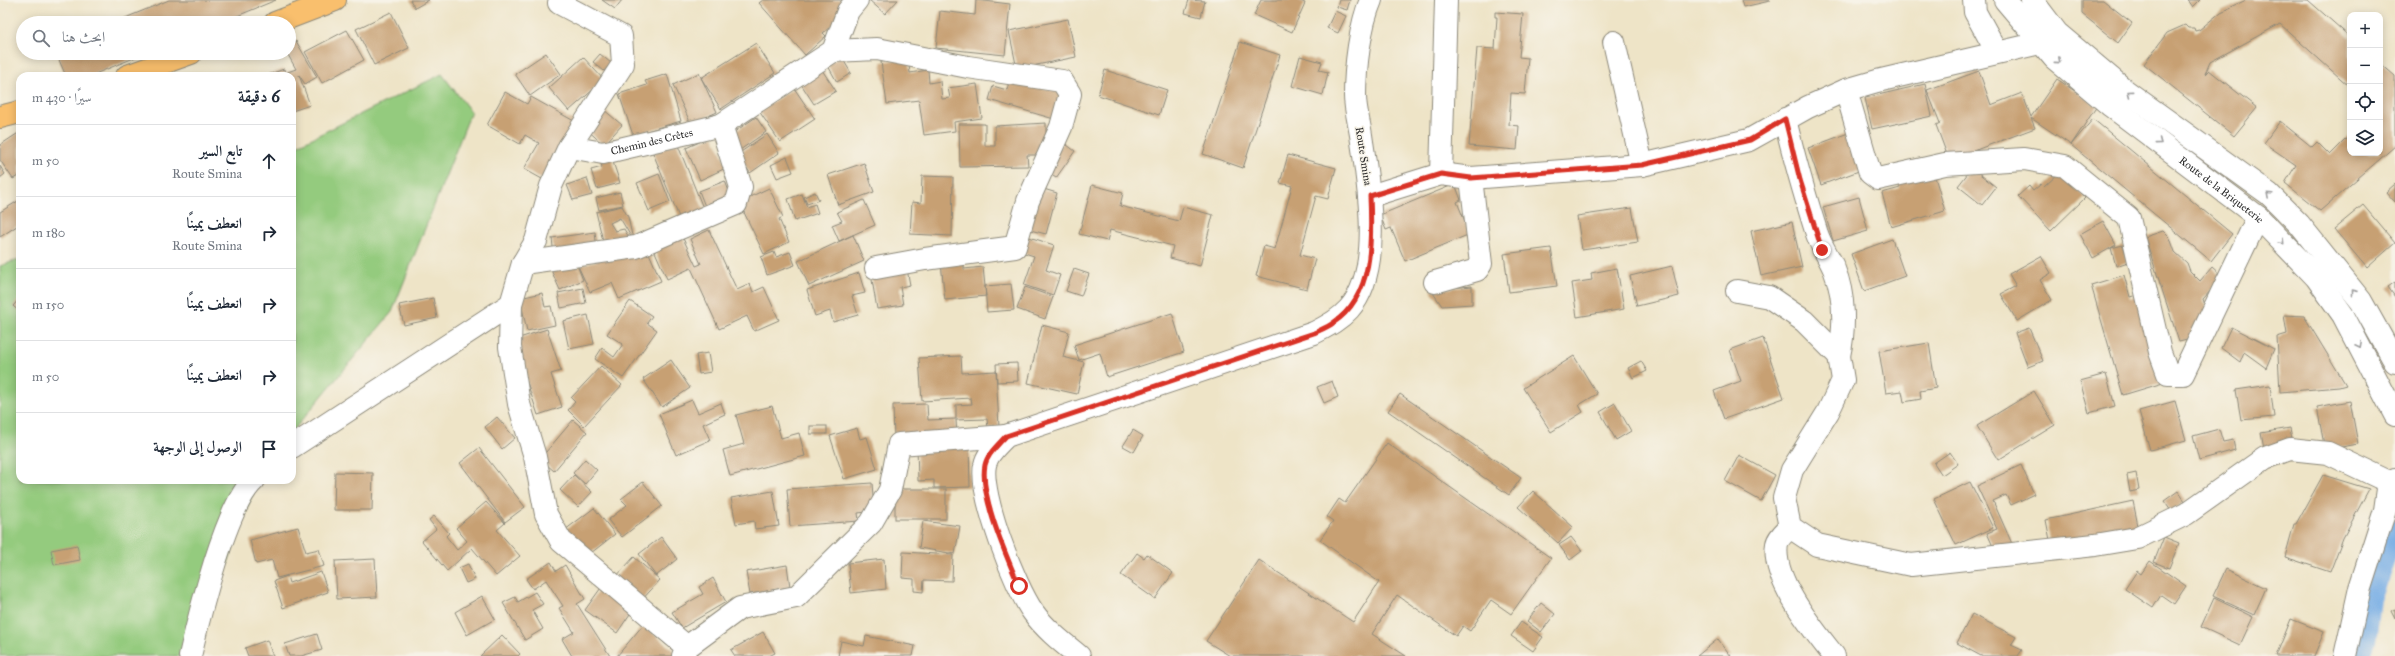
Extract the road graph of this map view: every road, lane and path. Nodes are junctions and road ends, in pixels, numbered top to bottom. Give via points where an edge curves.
1 (335, 0) edge
2 (560, 0) edge
3 (857, 0) edge
4 (1370, 0) edge
5 (1446, 0) edge
6 (1974, 0) edge
7 (2005, 0) edge
8 (2032, 0) edge
9 (293, 16) edge
10 (1614, 42) dead end
11 (2040, 43) junction
12 (833, 51) junction
13 (1997, 52) junction
14 (172, 60) edge
15 (138, 72) edge
16 (1846, 90) junction
17 (16, 113) edge
18 (0, 117) edge
19 (1785, 119) junction
20 (721, 125) junction
21 (569, 147) junction
22 (1642, 165) junction
23 (1441, 174) junction
24 (1471, 178) junction
25 (1370, 196) junction
26 (2258, 217) junction
27 (523, 263) junction
28 (876, 268) dead end
29 (1435, 282) dead end
30 (1737, 291) dead end
31 (511, 304) junction
32 (1839, 356) junction
33 (2395, 362) edge
34 (2395, 415) edge
35 (1006, 436) junction
36 (296, 444) edge
37 (2392, 480) edge
38 (250, 484) edge
39 (1790, 527) junction
40 (685, 651) edge
41 (190, 656) edge
42 (1079, 656) edge
43 (1834, 656) edge
44 (2345, 656) edge

1 - 9 main road
2 - 21 street via 558,3 621,36 623,64
3 - 12 street via 848,11
4 - 25 street, Route Smina via 1363,18 1355,96
5 - 23 street
6 - 13 street via 1975,12
7 - 11 street, Route de la Briqueterie
33 -> 8 street, Route de la Briqueterie via 2361,301 2299,224 2269,194 2126,91 2057,33
10 - 22 street
11 - 13 street
11 -> 26 street, Route de la Briqueterie via 2111,106
12 - 20 street, Chemin des Crêtes
12 - 28 street via 877,49 968,67 1062,81 1070,94 1061,127 1028,202 1015,247
13 - 16 street
14 - 15 main road
16 - 19 street
16 - 26 street via 1870,173 1878,179 1945,164 2024,158 2064,166 2129,218 2160,352 2168,374 2183,374
17 - 18 main road
19 - 22 street via 1750,140
19 - 32 street via 1800,180 1822,250 1834,269 1844,314
20 - 21 street, Chemin des Crêtes via 603,153
20 - 27 street via 741,187 736,204 636,247
21 - 27 street via 551,186 536,241
22 - 24 street
23 - 24 street
23 - 25 street
24 - 29 street via 1481,264 1477,270
25 - 35 street, Route Smina via 1371,229 1363,287 1350,309 1333,323 1314,333
26 -> 34 street, Route de la Briqueterie via 2316,277 2343,315
27 - 31 street
30 - 32 street via 1769,297 1804,321
31 - 36 street
31 - 40 street via 510,347 519,404 535,456 546,514 561,541
32 - 39 street via 1843,380 1828,412 1792,470 1784,498
35 - 40 street via 899,444 890,490 871,523 796,597 740,608
35 - 42 street, Route Smina via 994,448 985,464 984,481 1000,538 1032,612 1046,628
37 - 39 street via 2328,453 2290,449 2265,458 2186,514 2138,538 1911,565 1817,545
37 - 44 street via 2386,510 2360,588
38 - 41 street via 227,528 198,618
39 - 43 street via 1777,543 1778,567 1795,602

